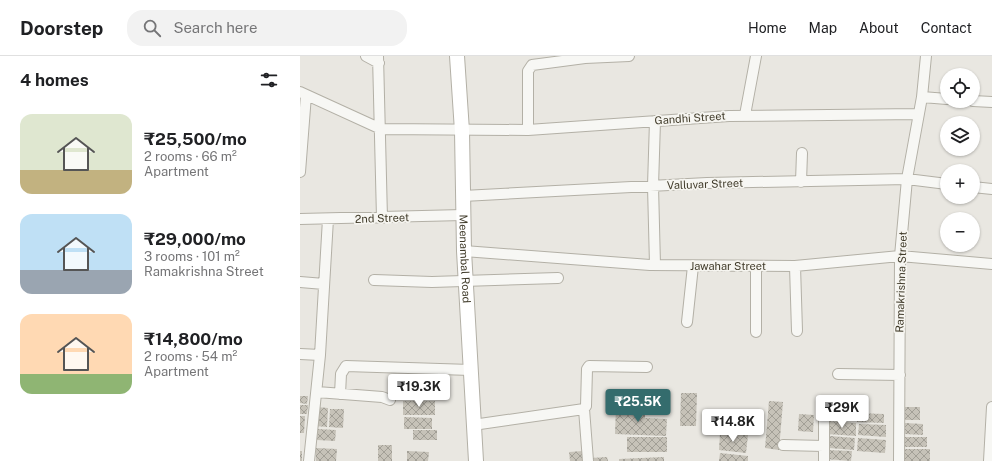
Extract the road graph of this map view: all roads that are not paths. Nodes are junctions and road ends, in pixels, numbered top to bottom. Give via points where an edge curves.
1 (366, 56) edge
2 (457, 56) edge
3 (618, 56) edge
4 (629, 56) edge
5 (756, 56) edge
6 (926, 56) edge
7 (378, 59) edge
8 (303, 94) edge
9 (922, 97) junction
10 (940, 98) edge
11 (980, 101) edge
12 (992, 102) edge
13 (918, 114) junction
14 (745, 115) junction
15 (655, 121) junction
16 (381, 129) junction
17 (528, 130) junction
18 (462, 131) junction
19 (802, 153) dead end
20 (300, 172) edge
21 (907, 179) junction
22 (801, 182) junction
23 (940, 183) edge
24 (653, 186) junction
25 (980, 188) edge
26 (992, 189) edge
27 (462, 196) junction
28 (463, 215) junction
29 (382, 218) junction
30 (300, 219) edge
31 (328, 220) junction
32 (464, 251) junction
33 (900, 256) junction
34 (992, 264) edge
35 (655, 265) junction
36 (694, 266) junction
37 (756, 266) junction
38 (795, 266) junction
39 (558, 278) dead end
40 (374, 280) dead end
41 (466, 280) junction
42 (300, 282) edge
43 (324, 284) junction
44 (687, 322) dead end
45 (756, 332) dead end
46 (797, 332) dead end
47 (300, 354) edge
48 (320, 355) junction
49 (647, 367) dead end
50 (471, 370) junction
51 (838, 374) dead end
52 (900, 375) junction
53 (317, 392) junction
54 (340, 394) junction
55 (390, 400) dead end
56 (992, 407) edge
57 (584, 409) junction
58 (824, 421) dead end
59 (473, 424) junction
60 (991, 426) edge
61 (783, 445) dead end
62 (824, 446) junction
63 (310, 461) edge
64 (476, 461) edge
65 (588, 461) edge
66 (824, 461) edge
67 (900, 461) edge
68 (989, 461) edge

1 - 7 street
2 - 18 main road, Meenambal Road
3 - 4 street
3 - 17 street via 532,65 528,71
5 - 14 street
6 - 9 street, Ramakrishna Street
7 - 16 street
8 - 16 street
8 - 20 street
9 - 10 street
9 - 13 street, Ramakrishna Street
11 - 12 street
13 - 14 street, Gandhi Street
13 - 21 street, Ramakrishna Street
14 - 15 street, Gandhi Street
15 - 17 street, Gandhi Street
15 - 24 street
16 - 18 street, Gandhi Street
16 - 29 street
17 - 18 street, Gandhi Street
18 - 27 main road, Meenambal Road
19 - 22 street
21 - 22 street, Valluvar Street
21 - 23 street, Valluvar Street
21 - 33 street, Ramakrishna Street
22 - 24 street, Valluvar Street
24 - 27 street, Valluvar Street
24 - 35 street
25 - 26 street
27 - 28 main road, Meenambal Road
28 - 29 street, 2nd Street
28 - 32 main road, Meenambal Road
29 - 31 street, 2nd Street
30 - 31 street, 2nd Street
31 - 43 street
32 - 35 street, Jawahar Street via 613,264
32 - 41 main road, Meenambal Road
33 - 34 street, Jawahar Street
33 - 38 street, Jawahar Street
33 - 52 street, Ramakrishna Street
35 - 36 street, Jawahar Street
36 - 37 street, Jawahar Street
36 - 44 street
37 - 38 street, Jawahar Street
37 - 45 street
38 - 46 street
39 - 41 street
40 - 41 street
41 - 50 main road, Meenambal Road
42 - 43 street
43 - 48 street
47 - 48 street
48 - 53 street
49 - 57 street via 589,366
50 - 54 street via 346,366 340,374
50 - 59 main road, Meenambal Road
51 - 52 street
52 - 67 street, Ramakrishna Street
53 - 54 street
53 - 63 street
54 - 55 street via 382,397
56 - 60 street
57 - 59 street
57 - 65 street
58 - 62 street
59 - 64 main road, Meenambal Road
60 - 68 street
61 - 62 street
62 - 66 street

